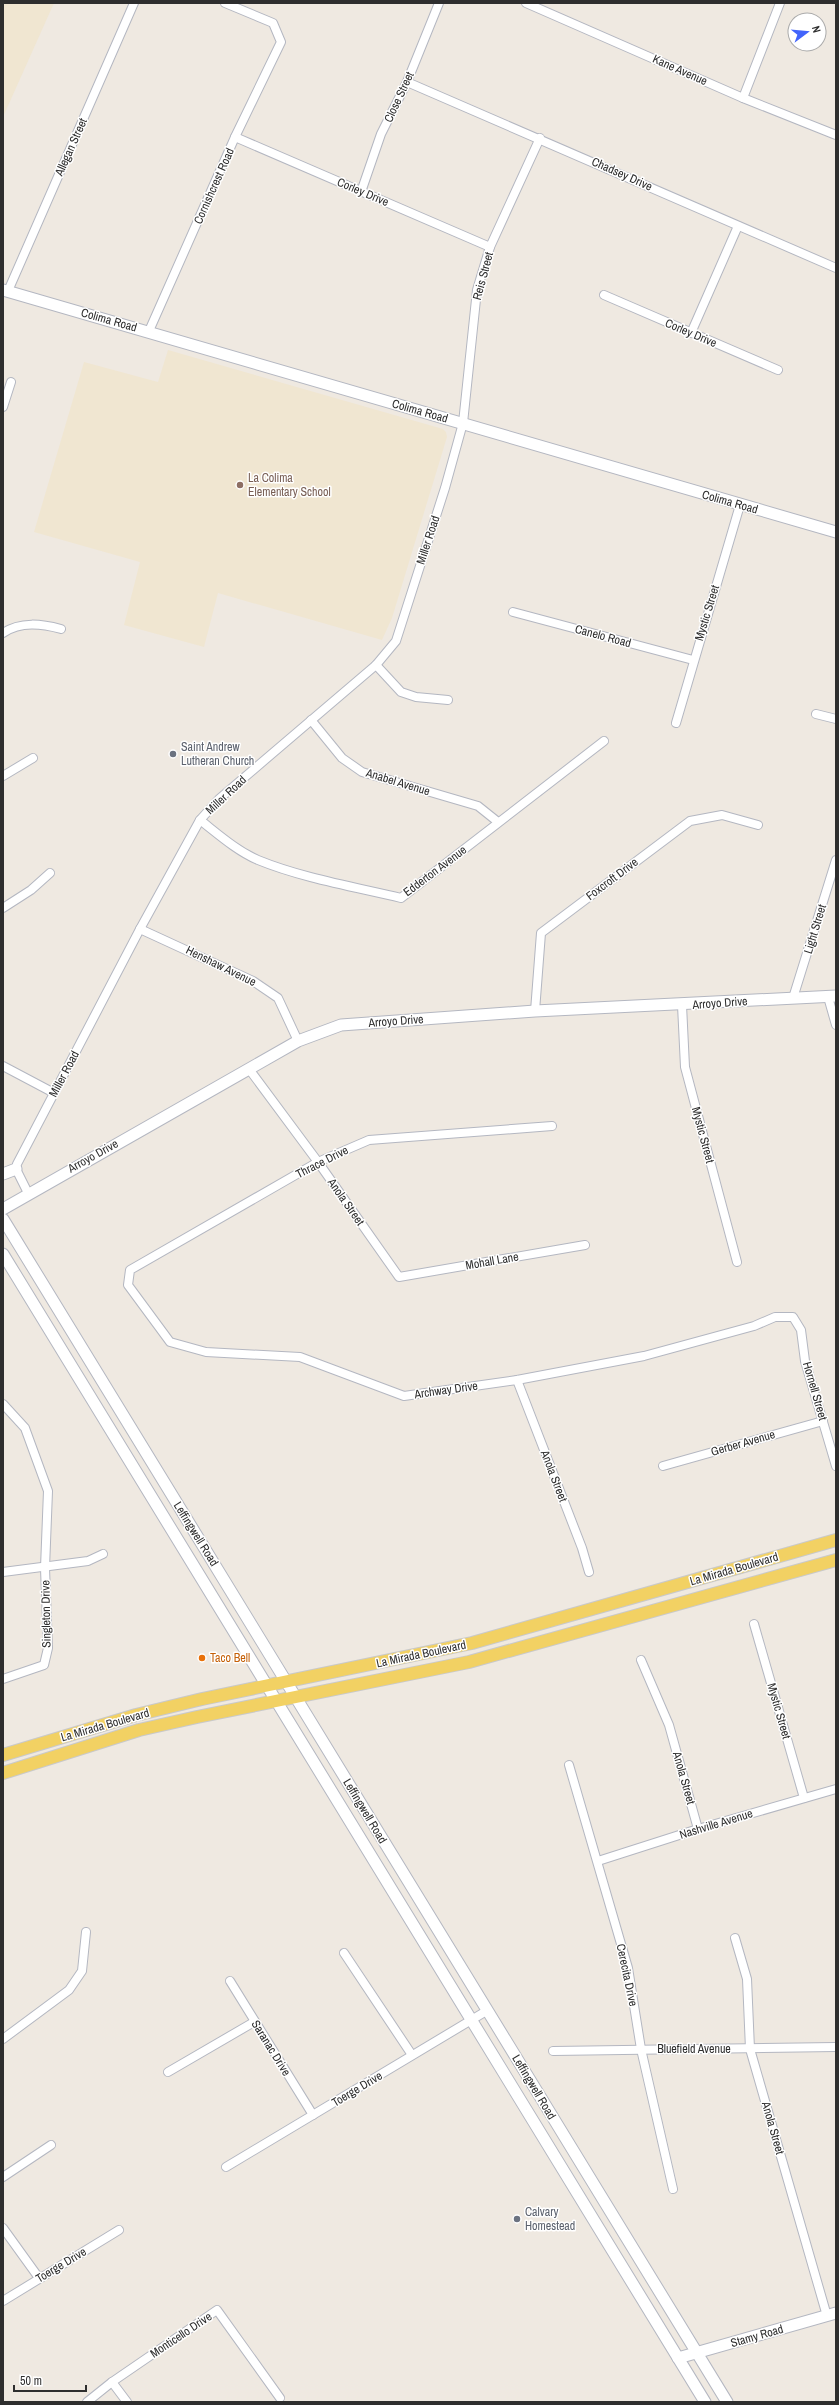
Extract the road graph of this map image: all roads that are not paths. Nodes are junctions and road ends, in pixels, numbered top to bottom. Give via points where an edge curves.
1 (134, 3) edge
2 (225, 3) edge
3 (439, 3) edge
4 (526, 3) edge
5 (780, 3) edge
6 (406, 82) junction
7 (743, 98) junction
8 (836, 135) edge
9 (235, 138) junction
10 (540, 138) junction
11 (362, 192) junction
12 (738, 226) junction
13 (490, 247) junction
14 (836, 268) edge
15 (5, 290) edge
16 (604, 295) dead end
17 (149, 332) junction
18 (691, 333) junction
19 (778, 370) dead end
20 (11, 382) dead end
21 (3, 407) edge
22 (463, 423) junction
23 (740, 505) junction
24 (836, 532) edge
25 (513, 612) dead end
26 (61, 629) dead end
27 (3, 633) edge
28 (693, 660) junction
29 (376, 665) junction
30 (448, 700) dead end
31 (816, 714) dead end
32 (836, 719) edge
33 (312, 720) junction
34 (676, 723) dead end
35 (604, 741) dead end
36 (33, 758) dead end
37 (3, 776) edge
38 (200, 820) junction
39 (498, 822) junction
40 (758, 825) dead end
41 (836, 860) edge
42 (50, 873) dead end
43 (3, 908) edge
44 (140, 929) junction
45 (832, 997) edge
46 (793, 998) junction
47 (682, 1005) junction
48 (535, 1011) junction
49 (836, 1024) edge
50 (298, 1041) junction
51 (3, 1066) edge
52 (249, 1069) junction
53 (54, 1093) junction
54 (552, 1126) dead end
55 (318, 1162) junction
56 (16, 1169) junction
57 (3, 1174) edge
58 (28, 1193) junction
59 (3, 1209) edge
60 (3, 1219) edge
61 (585, 1245) dead end
62 (3, 1254) edge
63 (738, 1262) dead end
64 (399, 1277) joint
65 (128, 1285) joint
66 (793, 1317) joint
67 (517, 1380) junction
68 (3, 1404) edge
69 (823, 1421) junction
70 (663, 1466) dead end
71 (836, 1466) edge
72 (836, 1540) edge
73 (103, 1554) dead end
74 (836, 1560) edge
75 (45, 1568) junction
76 (3, 1572) edge
77 (589, 1572) dead end
78 (754, 1624) dead end
79 (641, 1660) dead end
80 (3, 1679) edge
81 (287, 1682) junction
82 (268, 1686) junction
83 (296, 1698) junction
84 (277, 1702) junction
85 (3, 1755) edge
86 (569, 1765) dead end
87 (3, 1773) edge
88 (836, 1789) edge
89 (804, 1798) junction
90 (698, 1829) junction
91 (598, 1861) junction
92 (86, 1932) dead end
93 (734, 1938) dead end
94 (344, 1953) dead end
95 (230, 1981) dead end
96 (488, 2010) junction
97 (471, 2020) junction
98 (254, 2022) junction
99 (3, 2039) edge
100 (836, 2047) edge
101 (641, 2049) junction
102 (750, 2049) junction
103 (553, 2050) dead end
104 (412, 2055) junction
105 (168, 2072) dead end
106 (313, 2115) junction
107 (51, 2145) dead end
108 (226, 2167) dead end
109 (3, 2177) edge
110 (673, 2189) dead end
111 (3, 2228) edge
112 (119, 2230) dead end
113 (38, 2278) junction
114 (3, 2301) edge
115 (831, 2314) edge
116 (697, 2353) junction
117 (678, 2358) junction
118 (112, 2382) junction
119 (280, 2398) dead end
120 (87, 2402) edge
121 (127, 2402) edge
122 (705, 2402) edge
123 (727, 2402) edge

1 - 15 street, Allegan Street
2 - 9 street, Cornishcrest Road via 273,23 281,42
3 - 6 street, Close Street
4 - 7 street, Kane Avenue
5 - 7 street
6 - 10 street, Chadsey Drive
6 - 11 street, Close Street via 381,134
7 - 8 street, Kane Avenue
9 - 11 street, Corley Drive
9 - 17 street, Cornishcrest Road
10 - 12 street, Chadsey Drive
10 - 13 street, Reis Street
11 - 13 street, Corley Drive
12 - 14 street, Chadsey Drive
12 - 18 street
13 - 22 street, Reis Street via 477,290
15 - 17 main road, Colima Road
16 - 18 street, Corley Drive
17 - 22 main road, Colima Road
18 - 19 street, Corley Drive
20 - 21 street
22 - 23 main road, Colima Road
22 - 29 street, Miller Road via 396,641
23 - 24 main road, Colima Road
23 - 28 street, Mystic Street
25 - 28 street, Canelo Road
26 - 27 street via 38,624 9,629
28 - 34 street, Mystic Street
29 - 30 street via 401,692 416,697
29 - 33 street, Miller Road
31 - 32 street
33 - 38 street, Miller Road via 219,799
33 - 39 street, Anabel Avenue via 342,758 362,772 478,806
35 - 39 street, Edderton Avenue
36 - 37 street
38 - 39 street, Edderton Avenue via 258,860 401,898
38 - 44 street, Miller Road
40 - 48 street, Foxcroft Drive via 722,815 690,821 541,933
41 - 46 street, Light Street
42 - 43 street via 31,890
44 - 50 street, Henshaw Avenue via 254,981 278,998
44 - 53 street, Miller Road
45 - 46 main road, Arroyo Drive
45 - 49 street
46 - 47 main road, Arroyo Drive
47 - 48 main road, Arroyo Drive
47 - 63 street, Mystic Street via 685,1067
48 - 50 main road, Arroyo Drive via 341,1025
50 - 52 main road, Arroyo Drive
51 - 53 street
52 - 55 street, Anola Street
52 - 58 main road, Arroyo Drive
53 - 56 street, Miller Road
54 - 55 street, Thrace Drive via 369,1140
55 - 64 street, Anola Street
55 - 65 street, Thrace Drive via 130,1270
56 - 57 main road
56 - 58 street
58 - 59 main road, Arroyo Drive
60 - 81 main road, Leffingwell Road
61 - 64 street, Mohall Lane
62 - 82 main road, Leffingwell Road
65 - 67 street, Archway Drive via 170,1342 206,1352 300,1357 404,1396
66 - 67 street, Archway Drive via 775,1316 754,1326 644,1356
66 - 69 street, Hornell Street via 801,1330 805,1361
67 - 77 street, Anola Street
68 - 75 street via 25,1428 48,1491
69 - 70 street, Gerber Avenue
69 - 71 street, Hornell Street
72 - 81 main road, La Mirada Boulevard via 472,1643
73 - 75 street via 88,1561
74 - 83 main road, La Mirada Boulevard via 469,1662
75 - 76 street
75 - 80 street, Singleton Drive via 48,1648 44,1665
78 - 89 street, Mystic Street
79 - 90 street, Anola Street via 669,1725
81 - 82 main road, La Mirada Boulevard
81 - 83 main road, Leffingwell Road
82 - 84 main road, Leffingwell Road
82 - 85 main road, La Mirada Boulevard via 136,1715
83 - 84 main road, La Mirada Boulevard
83 - 96 main road, Leffingwell Road
84 - 87 main road, La Mirada Boulevard via 197,1716 139,1730
84 - 97 main road, Leffingwell Road
86 - 91 street, Cerecita Drive
88 - 89 street, Nashville Avenue
89 - 90 street, Nashville Avenue
90 - 91 street, Nashville Avenue
91 - 101 street, Cerecita Drive via 628,1968
92 - 99 street via 82,1971 69,1990
93 - 102 street, Anola Street via 747,1979
94 - 104 street
95 - 98 street, Saranac Drive
96 - 97 street, Toerge Drive
96 - 116 main road, Leffingwell Road
97 - 104 street, Toerge Drive
97 - 117 main road, Leffingwell Road
98 - 105 street
98 - 106 street, Saranac Drive
100 - 102 street, Bluefield Avenue
101 - 102 street, Bluefield Avenue
101 - 103 street, Bluefield Avenue
101 - 110 street, Cerecita Drive
102 - 115 street, Anola Street
104 - 106 street, Toerge Drive
106 - 108 street, Toerge Drive
107 - 109 street
111 - 113 street
112 - 113 street, Toerge Drive
113 - 114 street, Toerge Drive
115 - 116 main road, Stamy Road
116 - 117 main road, Stamy Road
116 - 123 main road, Leffingwell Road
117 - 122 main road, Leffingwell Road
118 - 119 street, Monticello Drive via 217,2310
118 - 120 street, Monticello Drive
118 - 121 street

